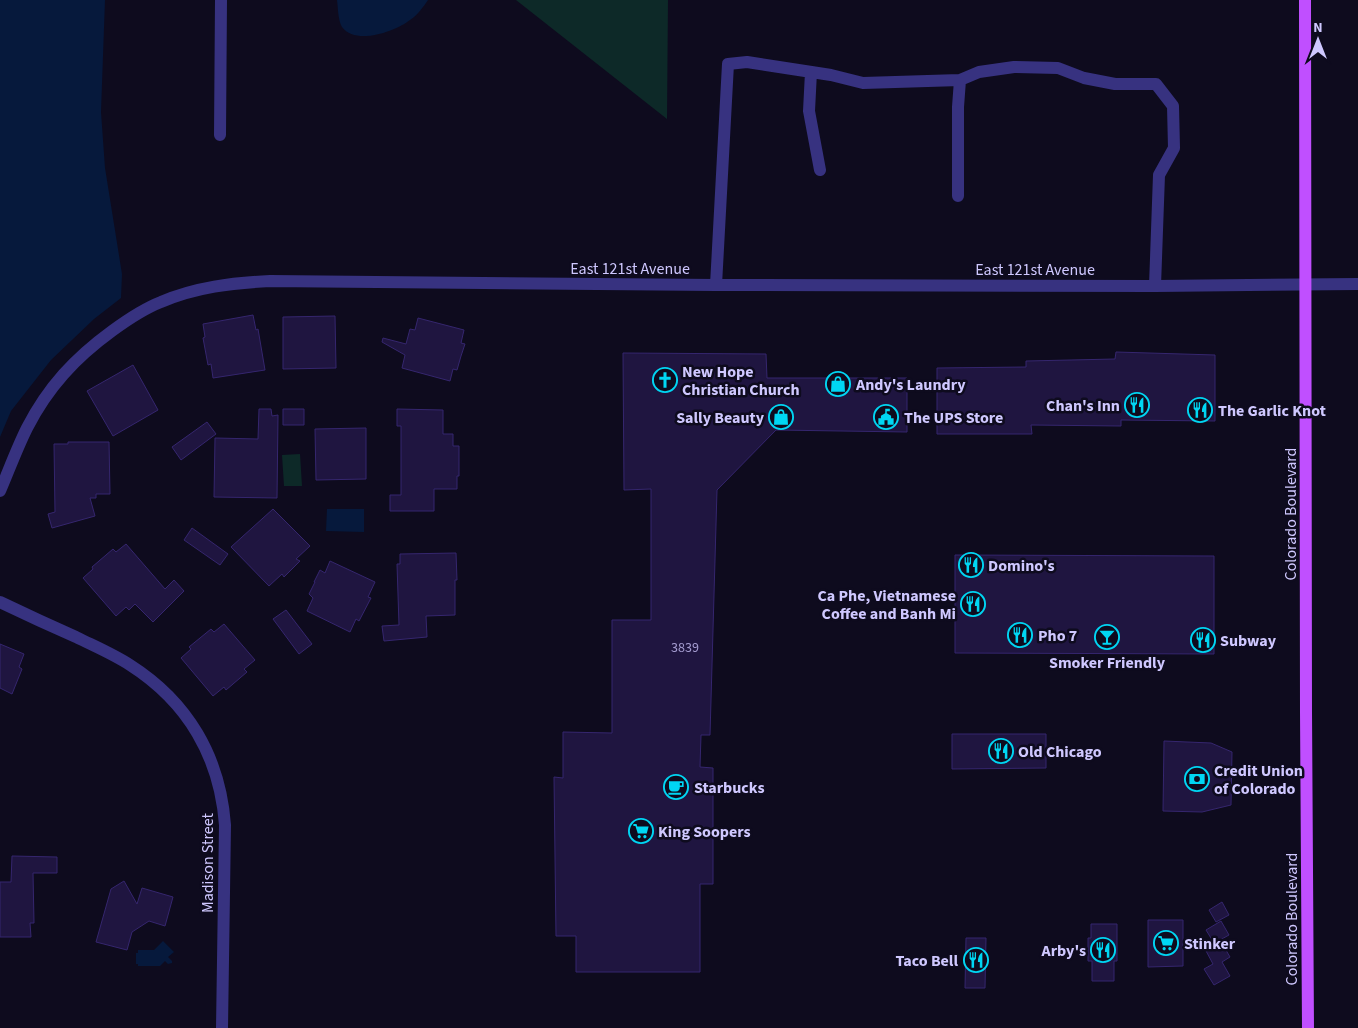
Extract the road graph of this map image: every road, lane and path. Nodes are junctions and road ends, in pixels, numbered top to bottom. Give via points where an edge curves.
1 (221, 0) edge
2 (1305, 0) edge
3 (811, 72) junction
4 (960, 80) junction
5 (220, 136) dead end
6 (820, 170) dead end
7 (958, 196) dead end
8 (1358, 284) edge
9 (716, 285) junction
10 (1306, 285) junction
11 (1156, 286) junction
12 (0, 491) edge
13 (0, 602) edge
14 (222, 1028) edge
15 (1308, 1028) edge

1 - 5 street
2 - 10 main road, Colorado Boulevard
3 - 4 street via 864,83
3 - 6 street via 809,111
3 - 9 street via 747,62 728,64
4 - 7 street
4 - 11 street via 979,72 1014,67 1058,68 1084,78 1115,84 1156,84 1173,106 1174,148 1159,175
8 - 10 street, East 121st Avenue
9 - 11 street, East 121st Avenue
9 - 12 street, East 121st Avenue via 270,281 202,289 162,301 128,319 77,359 54,386 28,427
10 - 11 street, East 121st Avenue
10 - 15 main road, Colorado Boulevard
13 - 14 street, Madison Street via 131,665 172,699 203,742 221,794 225,825

